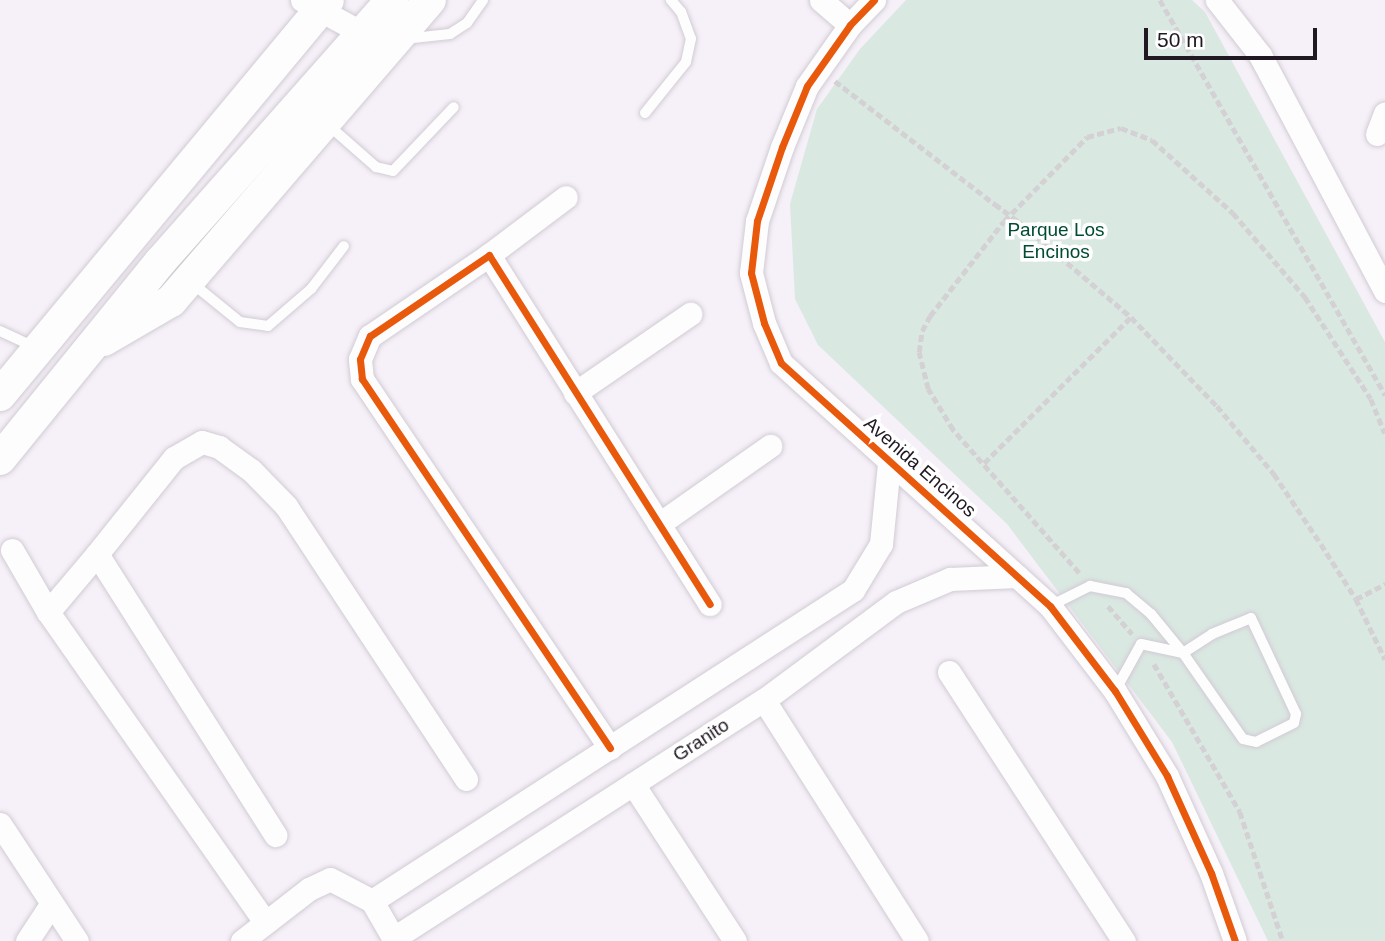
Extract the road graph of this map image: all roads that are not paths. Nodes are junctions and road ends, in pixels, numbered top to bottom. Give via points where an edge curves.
1 (392, 0) edge
2 (430, 0) edge
3 (483, 0) edge
4 (671, 0) edge
5 (821, 0) edge
6 (874, 0) edge
7 (1217, 0) edge
8 (317, 3) edge
9 (850, 25) junction
10 (364, 34) junction
11 (398, 39) junction
12 (454, 107) dead end
13 (645, 113) dead end
14 (1385, 113) edge
15 (324, 122) junction
16 (1377, 134) dead end
17 (566, 197) dead end
18 (344, 246) dead end
19 (489, 255) junction
20 (189, 281) junction
21 (1385, 291) edge
22 (690, 314) dead end
23 (0, 331) edge
24 (96, 344) junction
25 (37, 348) junction
26 (575, 393) junction
27 (0, 395) edge
28 (770, 446) dead end
29 (0, 459) edge
30 (889, 464) junction
31 (659, 524) junction
32 (12, 550) dead end
33 (97, 554) junction
34 (1017, 576) junction
35 (710, 604) dead end
36 (1050, 606) junction
37 (48, 612) junction
38 (1183, 653) junction
39 (949, 672) dead end
40 (1115, 691) junction
41 (764, 700) junction
42 (610, 748) junction
43 (466, 779) dead end
44 (633, 785) junction
45 (0, 824) edge
46 (275, 835) dead end
47 (372, 901) junction
48 (52, 903) junction
49 (265, 922) junction
50 (395, 939) edge
51 (27, 941) edge
52 (78, 941) edge
53 (242, 941) edge
54 (735, 941) edge
55 (917, 941) edge
56 (1124, 941) edge
57 (1235, 941) edge

1 - 10 main road
2 - 11 main road
3 - 11 lane via 467,23 450,34
4 - 13 lane via 691,39 686,62
5 - 9 street
6 - 9 street, Avenida Encinos
7 - 21 street via 1260,55
8 - 10 street
8 - 25 main road
9 - 30 street, Avenida Encinos via 819,69 782,146 757,220 751,272 764,323 781,363
10 - 24 main road via 161,261
11 - 15 main road
12 - 15 lane via 393,171 376,167
14 - 16 street
15 - 20 main road
17 - 19 street
18 - 20 lane via 311,289 268,326 240,322
19 - 26 street
19 - 42 street via 370,336 360,359 362,379
20 - 24 main road via 146,318
22 - 26 street
23 - 25 lane
24 - 29 main road
25 - 27 main road
26 - 31 street
28 - 31 street
30 - 34 street, Avenida Encinos
30 - 42 street via 881,544 853,590
31 - 35 street
32 - 37 street
33 - 37 street
33 - 43 street via 174,458 202,442 219,447 251,470 286,506
33 - 46 street
34 - 36 street, Avenida Encinos
34 - 41 street, Granito via 950,579 896,602
36 - 38 lane via 1090,586 1126,593 1151,614
36 - 40 street, Avenida Encinos
37 - 49 street
38 - 38 lane via 1243,739 1256,741 1294,723 1296,714 1251,618
38 - 40 lane via 1141,644
39 - 56 street
40 - 57 street, Avenida Encinos via 1167,776 1211,873
41 - 44 street, Granito
41 - 55 street
42 - 47 street
44 - 50 street, Granito
44 - 54 street
45 - 48 street
47 - 49 street, Granito via 330,879
47 - 50 street, Granito
48 - 51 street
48 - 52 street
49 - 53 street, Granito

